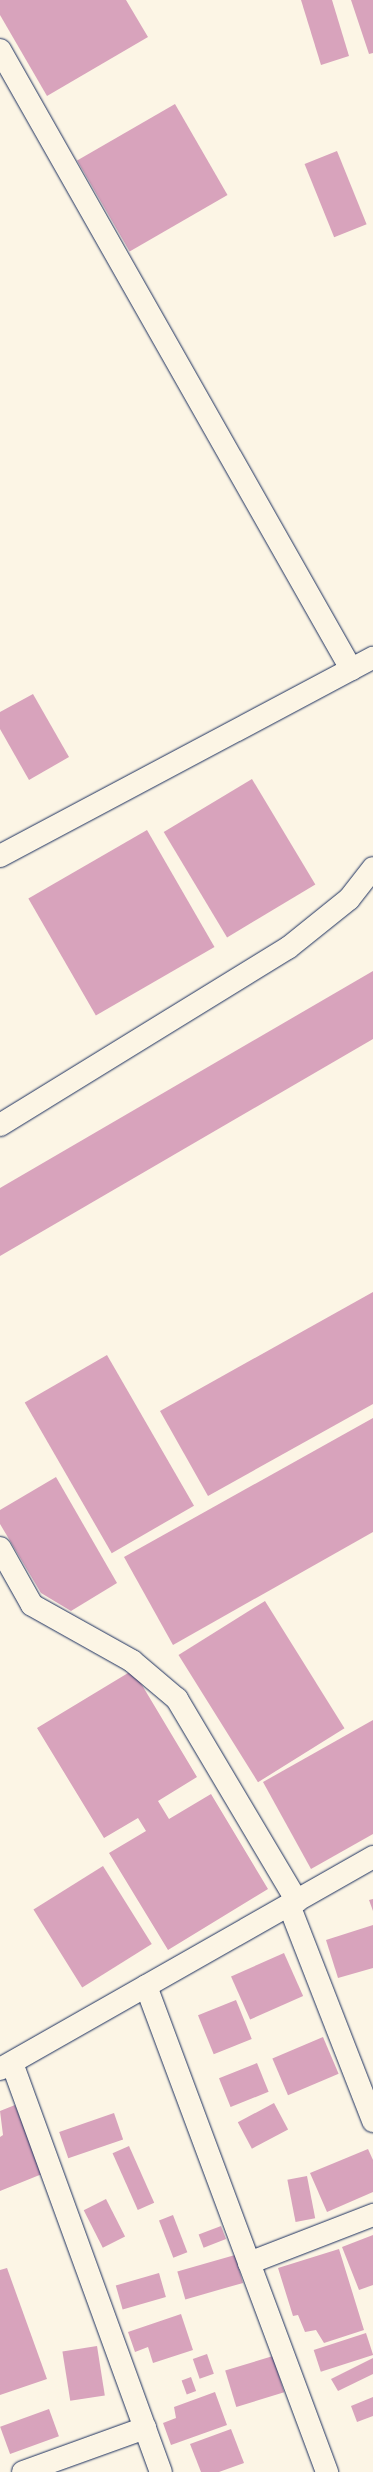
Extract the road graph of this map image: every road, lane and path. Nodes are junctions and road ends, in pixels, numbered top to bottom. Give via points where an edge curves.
1 (0, 50) edge
2 (373, 658) edge
3 (351, 669) junction
4 (0, 856) edge
5 (373, 868) edge
6 (0, 1125) edge
7 (0, 1548) edge
8 (373, 1857) edge
9 (293, 1903) junction
10 (146, 1986) junction
11 (6, 2066) edge
12 (373, 2121) edge
13 (373, 2215) edge
14 (249, 2263) junction
15 (145, 2428) junction
16 (22, 2472) edge
17 (161, 2472) edge
18 (327, 2472) edge

1 - 3 street
2 - 3 street
3 - 4 street
5 - 6 street via 349,899 288,948
7 - 9 street via 32,1605 132,1661 177,1699
8 - 9 street
9 - 10 street
9 - 12 street
10 - 11 street
10 - 14 street
11 - 15 street
13 - 14 street
14 - 18 street
15 - 16 street
15 - 17 street

